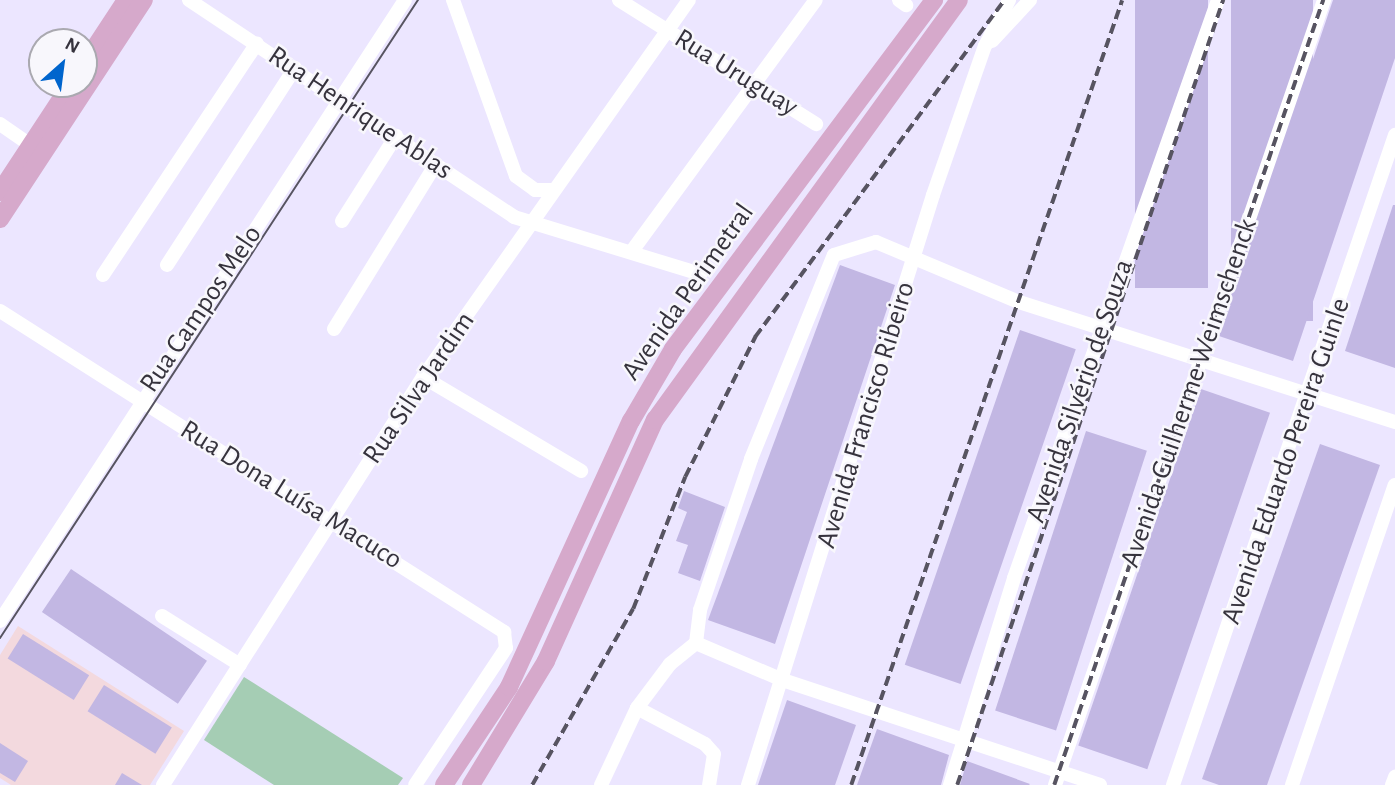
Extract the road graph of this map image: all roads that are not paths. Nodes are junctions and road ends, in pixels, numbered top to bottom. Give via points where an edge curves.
1 (126, 0) edge
2 (144, 0) edge
3 (189, 0) edge
4 (405, 0) edge
5 (453, 0) edge
6 (620, 0) edge
7 (689, 0) edge
8 (816, 0) edge
9 (934, 0) edge
10 (959, 0) edge
11 (1009, 0) edge
12 (1030, 0) edge
13 (1218, 0) edge
14 (1324, 0) edge
15 (665, 29) junction
16 (98, 43) edge
17 (257, 43) junction
18 (985, 46) junction
19 (295, 68) junction
20 (754, 85) junction
21 (64, 98) edge
22 (342, 98) junction
23 (0, 124) edge
24 (816, 124) dead end
25 (1395, 135) edge
26 (396, 136) junction
27 (37, 149) junction
28 (436, 164) junction
29 (552, 190) junction
30 (0, 192) edge
31 (0, 219) edge
32 (342, 221) dead end
33 (532, 225) junction
34 (632, 251) junction
35 (914, 258) junction
36 (167, 265) dead end
37 (701, 274) dead end
38 (103, 275) dead end
39 (0, 311) edge
40 (334, 329) dead end
41 (1102, 329) junction
42 (1200, 360) junction
43 (424, 377) junction
44 (1310, 397) junction
45 (141, 400) junction
46 (1395, 422) edge
47 (581, 471) dead end
48 (1395, 485) edge
49 (332, 521) junction
50 (162, 616) dead end
51 (0, 621) edge
52 (702, 647) junction
53 (240, 665) junction
54 (785, 681) junction
55 (637, 708) junction
56 (964, 739) junction
57 (454, 768) junction
58 (1057, 778) edge
59 (1395, 778) edge
60 (163, 785) edge
61 (415, 785) edge
62 (436, 785) edge
63 (443, 785) edge
64 (471, 785) edge
65 (601, 785) edge
66 (709, 785) edge
67 (748, 785) edge
68 (950, 785) edge
69 (1100, 785) edge
70 (1173, 785) edge
71 (1292, 785) edge
72 (1392, 785) edge

1 - 16 main road
2 - 27 main road
3 - 17 street, Rua Henrique Ablas
4 - 22 street, Rua Campos Melo
5 - 29 street via 516,176 527,187
6 - 15 street, Rua Uruguay
7 - 15 street, Rua Silva Jardim
8 - 20 street
9 - 57 main road, Avenida Perimetral via 673,349 631,421 509,687
10 - 64 main road, Avenida Perimetral via 655,420 546,661
11 - 18 street, Avenida Francisco Ribeiro
12 - 18 street
13 - 41 street, Avenida Silvério de Souza
14 - 42 street, Avenida Guilherme Weimschenck
15 - 20 street, Rua Uruguay
15 - 29 street, Rua Silva Jardim
17 - 19 street, Rua Henrique Ablas
17 - 38 street
18 - 35 street, Avenida Francisco Ribeiro
19 - 22 street, Rua Henrique Ablas
19 - 36 street
20 - 24 street, Rua Uruguay
20 - 34 street
21 - 27 main road
22 - 26 street, Rua Henrique Ablas
22 - 45 street, Rua Campos Melo
23 - 27 street
25 - 44 street, Avenida Eduardo Pereira Guinle
26 - 28 street, Rua Henrique Ablas
26 - 32 street
27 - 30 main road
27 - 31 main road
28 - 33 street, Rua Henrique Ablas
28 - 40 street
29 - 33 street, Rua Silva Jardim
33 - 34 street, Rua Henrique Ablas
33 - 43 street, Rua Silva Jardim
34 - 37 street, Rua Henrique Ablas
35 - 41 street
35 - 52 street via 876,242 846,246 825,266 751,459 700,610
35 - 54 street, Avenida Francisco Ribeiro
39 - 45 street, Rua Dona Luísa Macuco
41 - 42 street
41 - 56 street, Avenida Silvério de Souza
42 - 44 street
42 - 58 street, Avenida Guilherme Weimschenck
43 - 47 street
43 - 49 street, Rua Silva Jardim
44 - 46 street
44 - 70 street, Avenida Eduardo Pereira Guinle
45 - 49 street, Rua Dona Luísa Macuco
45 - 51 street, Rua Campos Melo
48 - 71 street
49 - 53 street, Rua Silva Jardim
49 - 61 street, Rua Dona Luísa Macuco via 507,637
50 - 53 street
52 - 54 street
52 - 55 street via 670,664
53 - 60 street, Rua Silva Jardim
54 - 56 street
54 - 67 street, Avenida Francisco Ribeiro
55 - 65 street
55 - 66 street via 705,744 714,754
56 - 58 street
56 - 68 street, Avenida Silvério de Souza
57 - 62 main road
57 - 63 main road, Avenida Perimetral
58 - 69 street
59 - 72 street

